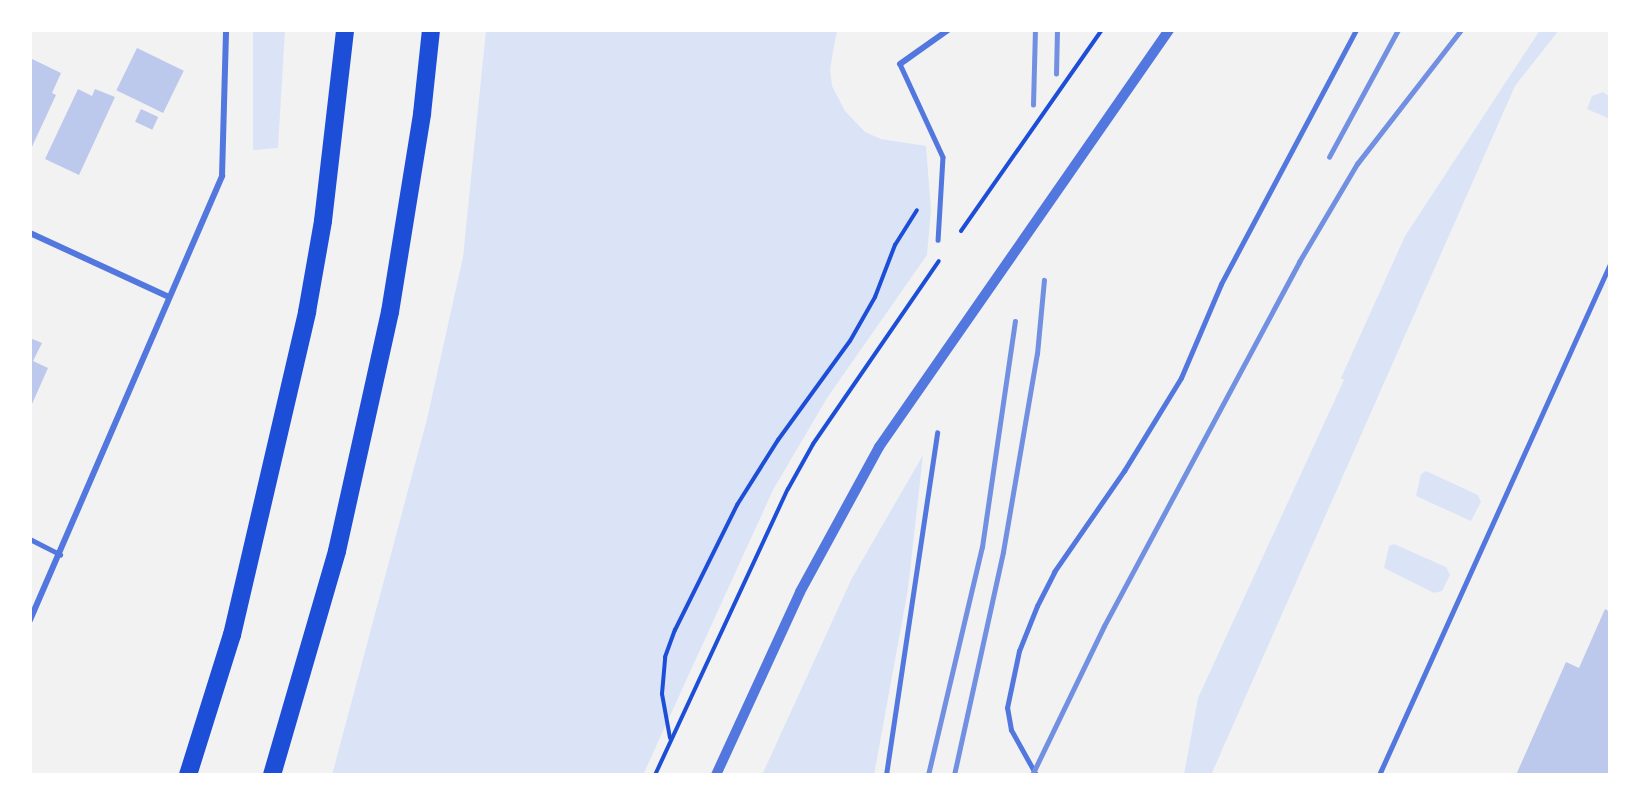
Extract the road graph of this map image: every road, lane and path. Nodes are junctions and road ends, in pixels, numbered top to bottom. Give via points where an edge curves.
1 (226, 30) edge
2 (431, 30) edge
3 (948, 30) edge
4 (1102, 30) edge
5 (1169, 30) edge
6 (1356, 30) edge
7 (344, 33) edge
8 (900, 64) joint
9 (943, 179) junction
10 (30, 233) edge
11 (958, 235) dead end
12 (938, 240) dead end
13 (944, 254) dead end
14 (1610, 264) edge
15 (169, 297) junction
16 (937, 433) dead end
17 (30, 539) edge
18 (60, 554) junction
19 (30, 620) edge
20 (671, 741) junction
21 (188, 775) edge
22 (273, 775) edge
23 (655, 775) edge
24 (716, 775) edge
25 (886, 775) edge
26 (1036, 775) edge
27 (1379, 775) edge

1 - 15 street via 222,176
2 - 22 highway via 422,114 387,324 337,551
3 - 8 street
4 - 11 path
5 - 24 street via 879,447 837,519
6 - 26 lane via 1221,284 1181,378 1124,471 1054,572 1037,606 1019,651 1007,708 1011,730
7 - 21 highway via 326,199 308,312 232,635
8 - 9 lane via 943,157
9 - 12 lane
9 - 20 path via 895,244 875,297 850,341 778,440 737,505 675,630 665,657 662,694
10 - 15 street
13 - 20 path via 813,444 768,528
14 - 27 lane
15 - 18 street
16 - 25 lane
17 - 18 lane
18 - 19 street
20 - 23 path

